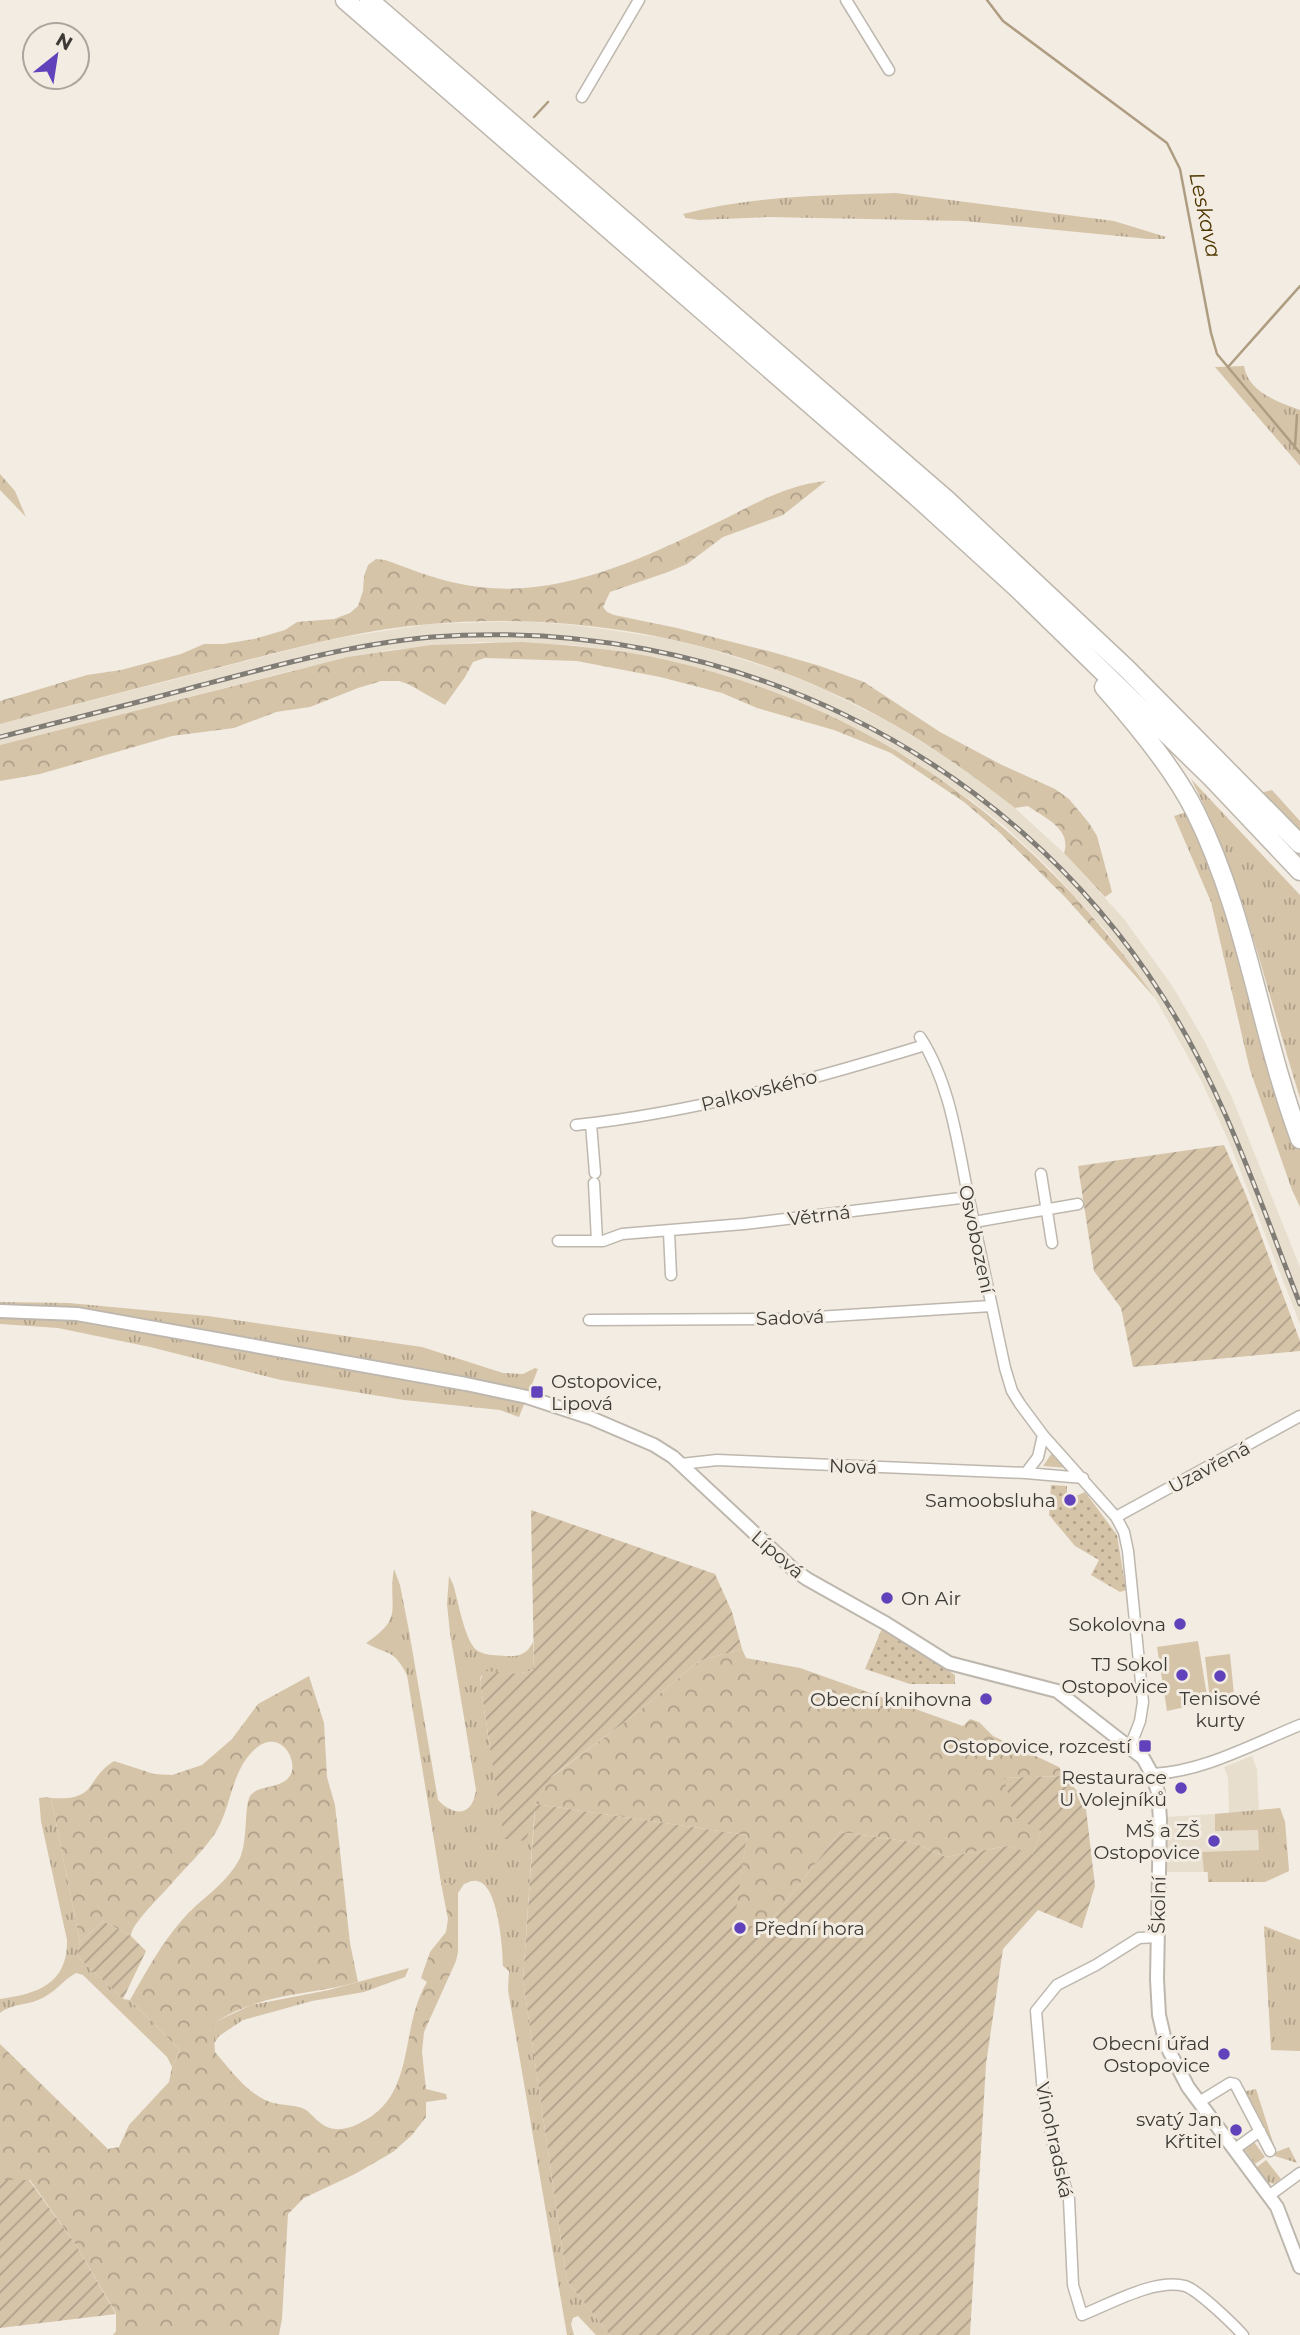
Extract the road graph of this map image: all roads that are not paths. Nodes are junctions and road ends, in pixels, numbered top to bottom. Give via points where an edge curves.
1 (345, 0) edge
2 (369, 0) edge
3 (639, 0) edge
4 (846, 0) edge
5 (889, 70) dead end
6 (582, 97) dead end
7 (1016, 587) junction
8 (1300, 844) edge
9 (1300, 871) edge
10 (923, 1041) joint
11 (591, 1124) junction
12 (576, 1125) dead end
13 (1300, 1139) edge
14 (1041, 1174) dead end
15 (969, 1197) junction
16 (1078, 1204) dead end
17 (1046, 1208) junction
18 (974, 1222) junction
19 (669, 1232) junction
20 (558, 1241) dead end
21 (597, 1241) junction
22 (1052, 1243) dead end
23 (671, 1275) dead end
24 (991, 1306) junction
25 (0, 1311) edge
26 (589, 1321) dead end
27 (1300, 1416) edge
28 (1045, 1441) junction
29 (681, 1464) junction
30 (1031, 1472) junction
31 (1083, 1478) junction
32 (1116, 1517) junction
33 (1099, 1723) joint
34 (1300, 1725) edge
35 (1130, 1746) junction
36 (1152, 1774) junction
37 (1157, 1937) junction
38 (1199, 2102) junction
39 (1260, 2131) junction
40 (1239, 2146) dead end
41 (1270, 2151) dead end
42 (1300, 2174) edge
43 (1270, 2195) junction
44 (1297, 2261) edge
45 (1243, 2335) edge

1 - 7 highway
2 - 8 highway via 947,500 1126,668
3 - 6 street
4 - 5 street
7 - 9 highway via 1212,778
7 - 13 highway via 1117,701 1194,810 1233,908
10 - 11 street, Palkovského via 717,1102
10 - 15 street, Osvobození via 943,1088
11 - 12 street, Palkovského
11 - 21 street
14 - 17 street
15 - 18 street, Osvobození
15 - 19 street, Větrná
16 - 17 street
17 - 18 street
17 - 22 street
18 - 24 street, Osvobození
19 - 21 street, Větrná via 622,1234
19 - 23 street
20 - 21 street, Větrná
24 - 26 street, Sadová via 785,1319
24 - 28 street, Osvobození via 1012,1391
25 - 29 street, Lípová via 77,1314 527,1397 654,1445
27 - 32 street, Uzavřená
28 - 30 street
28 - 31 street, Osvobození
29 - 30 street, Nová via 717,1460
29 - 33 street, Lípová via 807,1579 949,1663 1057,1691
30 - 31 street, Nová
31 - 32 street, Osvobození
32 - 35 street, Osvobození via 1128,1551 1142,1690 1142,1713
33 - 35 street, Školní
34 - 36 street via 1208,1762
35 - 36 street, Školní
36 - 37 street, Školní via 1160,1819
37 - 38 street, Školní via 1158,2001 1166,2045
37 - 45 street, Vinohradská via 1139,1938 1057,1984 1036,2011 1043,2093 1069,2199 1073,2284 1082,2315 1154,2286 1186,2287
38 - 39 street via 1235,2084
38 - 43 street, Školní
39 - 40 street
39 - 41 street
42 - 43 street
43 - 44 street, Školní

